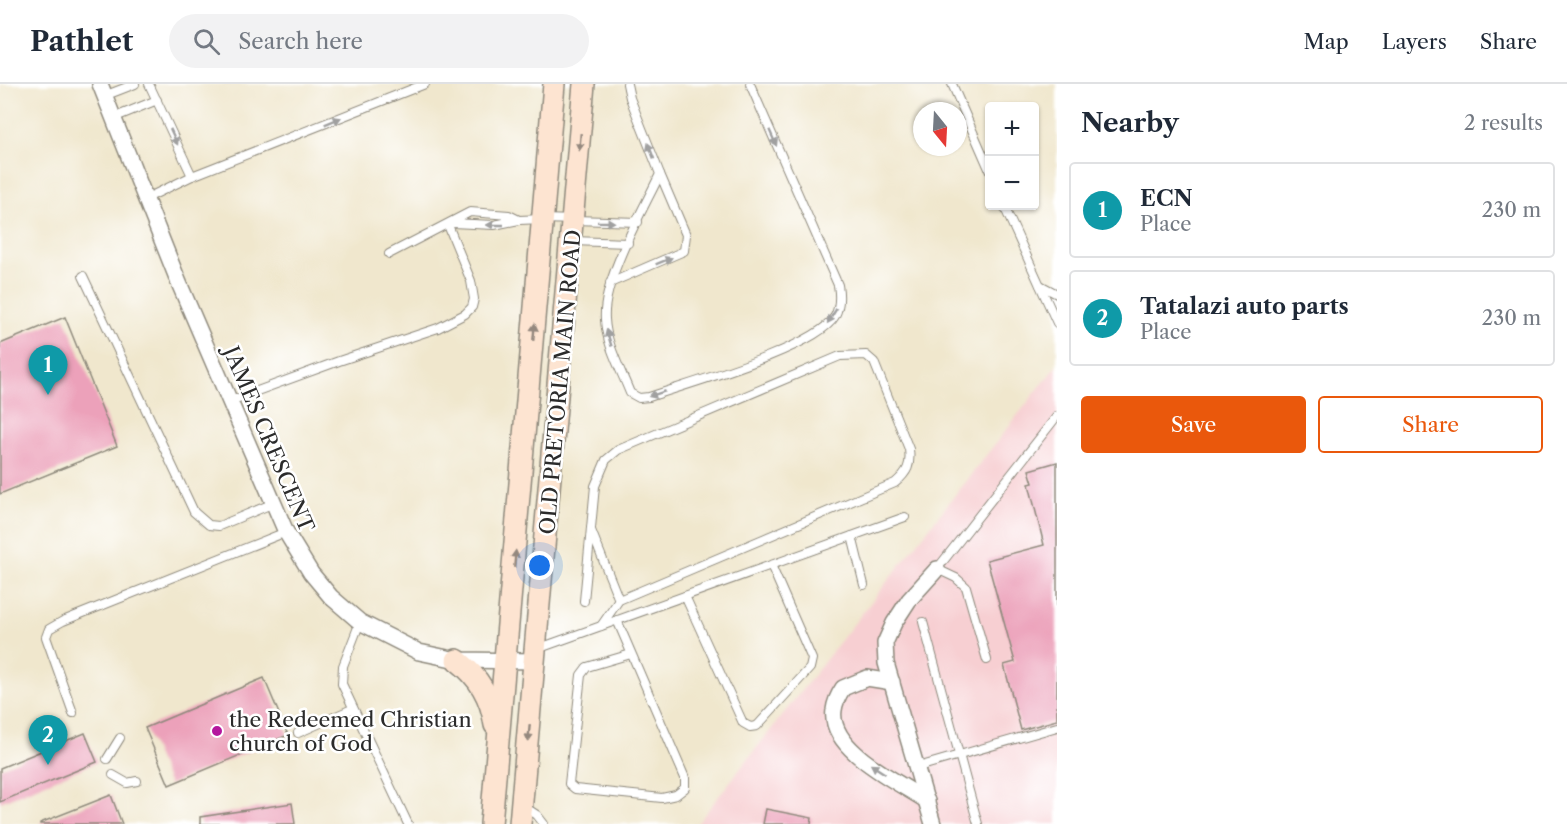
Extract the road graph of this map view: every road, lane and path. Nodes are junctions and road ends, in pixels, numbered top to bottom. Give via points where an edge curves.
1 (135, 84) edge
2 (149, 84) edge
3 (425, 84) edge
4 (554, 84) edge
5 (584, 84) edge
6 (627, 84) edge
7 (750, 84) edge
8 (951, 84) edge
9 (102, 90) edge
10 (157, 100) junction
11 (113, 118) junction
12 (985, 160) edge
13 (660, 174) junction
14 (192, 176) junction
15 (147, 198) junction
16 (1006, 210) edge
17 (543, 219) junction
18 (639, 222) junction
19 (450, 224) junction
20 (573, 231) junction
21 (628, 243) junction
22 (389, 254) dead end
23 (82, 276) dead end
24 (610, 283) junction
25 (1039, 284) junction
26 (1057, 294) edge
27 (1057, 323) edge
28 (230, 401) junction
29 (1057, 416) edge
30 (274, 503) junction
31 (905, 516) dead end
32 (591, 528) junction
33 (286, 532) junction
34 (852, 536) junction
35 (771, 565) junction
36 (937, 569) junction
37 (864, 585) dead end
38 (685, 596) junction
39 (620, 600) junction
40 (584, 601) dead end
41 (617, 620) junction
42 (360, 622) junction
43 (923, 622) dead end
44 (601, 626) junction
45 (631, 654) junction
46 (536, 656) junction
47 (457, 660) junction
48 (987, 660) dead end
49 (507, 661) junction
50 (892, 682) junction
51 (352, 709) junction
52 (73, 713) dead end
53 (1057, 727) edge
54 (298, 733) dead end
55 (120, 738) dead end
56 (499, 749) junction
57 (959, 754) junction
58 (107, 759) dead end
59 (918, 766) junction
60 (113, 775) dead end
61 (137, 782) dead end
62 (927, 801) junction
63 (521, 815) edge
64 (408, 824) edge
65 (491, 824) edge
66 (544, 824) edge
67 (933, 824) edge
68 (978, 824) edge

1 - 9 lane
2 - 10 lane
14 -> 3 lane
4 - 17 main road, OLD PRETORIA MAIN ROAD
5 -> 20 main road, OLD PRETORIA MAIN ROAD
13 -> 6 lane
7 -> 24 lane via 838,285 840,299 834,317 822,330 793,346 639,398 630,393 609,338 605,320
8 - 12 lane
9 - 11 street, JAMES CRESCENT
10 - 11 lane
10 -> 14 lane
11 - 15 street, JAMES CRESCENT
13 - 18 lane
24 -> 13 lane via 684,251 686,235
14 - 15 lane
15 - 28 street, JAMES CRESCENT
16 - 25 lane
17 - 19 lane via 494,225
17 - 20 lane
49 -> 17 main road, OLD PRETORIA MAIN ROAD
20 -> 18 lane
18 - 21 lane
19 - 22 lane
19 - 28 lane via 474,299 465,315
20 - 21 lane
20 - 46 main road, OLD PRETORIA MAIN ROAD
21 - 24 lane
23 - 30 lane via 194,512 209,525 219,526
25 - 26 lane
25 - 27 lane
28 - 30 street, JAMES CRESCENT
29 - 36 lane
30 - 33 street, JAMES CRESCENT
31 - 34 lane
32 - 39 lane
32 - 39 lane via 599,472 618,450 840,356 866,355 874,362 909,449 911,463 905,474 895,483
32 - 40 lane
33 - 42 street, JAMES CRESCENT via 320,585
33 - 52 lane via 49,629 46,637
34 - 35 lane
34 - 37 lane
35 - 38 lane
35 - 38 lane via 812,659 810,668 757,726 743,723
36 - 48 lane via 966,587
36 - 50 street via 909,600 885,643
38 - 41 lane
39 - 44 lane
41 - 44 lane
41 - 45 lane
42 - 47 street, JAMES CRESCENT via 419,652
42 - 51 lane via 342,676
43 - 57 lane
44 - 46 lane
45 - 45 lane via 685,778 684,788 676,795 662,798 575,789 569,784 581,675 587,667 601,661
46 - 49 street, JAMES CRESCENT
46 -> 63 main road, OLD PRETORIA MAIN ROAD
47 - 49 street, JAMES CRESCENT
47 - 56 main road via 473,672 484,689 492,708
49 - 56 main road, OLD PRETORIA MAIN ROAD
50 - 59 street
62 -> 50 street via 846,746 836,729 834,711 843,688 867,678
51 - 54 lane
51 - 64 lane
53 - 57 lane
55 - 58 lane
56 - 65 main road, OLD PRETORIA MAIN ROAD
57 - 59 lane
57 - 68 lane
59 - 62 street
60 - 61 lane via 127,783
62 - 67 street
63 - 66 lane via 537,815

